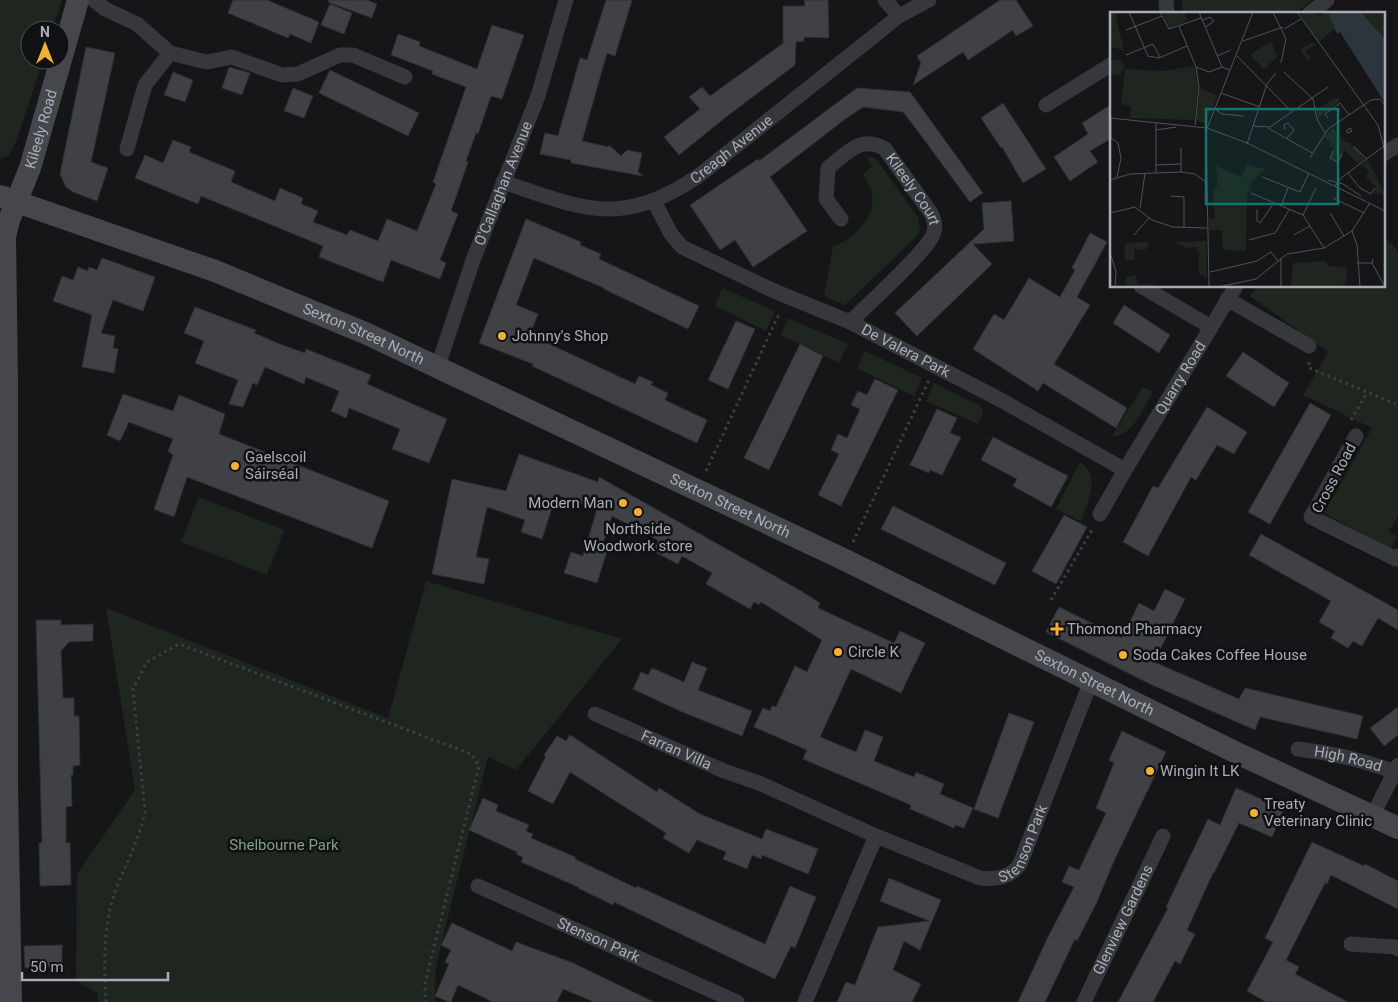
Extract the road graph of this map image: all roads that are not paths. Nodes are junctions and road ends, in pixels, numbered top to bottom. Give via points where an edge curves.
1 (78, 0) edge
2 (94, 0) edge
3 (566, 0) edge
4 (885, 0) edge
5 (929, 0) edge
6 (1327, 0) edge
7 (1312, 12) edge
8 (899, 16) junction
9 (170, 53) junction
10 (1110, 65) edge
11 (406, 77) dead end
12 (1046, 105) dead end
13 (1398, 145) edge
14 (127, 149) dead end
15 (1386, 153) edge
16 (503, 182) junction
17 (8, 198) edge
18 (654, 201) junction
19 (841, 219) dead end
20 (1144, 288) edge
21 (1235, 288) edge
22 (1227, 299) junction
23 (850, 322) junction
24 (1211, 327) junction
25 (1309, 346) road end
26 (438, 366) junction
27 (1356, 436) road end
28 (1125, 470) junction
29 (1100, 514) road end
30 (1397, 559) edge
31 (4, 672) edge
32 (1091, 681) junction
33 (595, 714) dead end
34 (1298, 749) dead end
35 (1397, 770) edge
36 (4, 782) edge
37 (759, 783) joint
38 (1373, 815) junction
39 (1398, 828) edge
40 (876, 836) junction
41 (1163, 836) dead end
42 (478, 886) dead end
43 (1351, 944) dead end
44 (1398, 949) edge
45 (717, 998) edge
46 (11, 1002) edge
47 (738, 1002) edge
48 (805, 1002) edge
49 (1084, 1002) edge

1 - 17 main road, Kileely Road via 30,168
2 - 9 street via 137,24
3 - 16 street, O'Callaghan Avenue via 538,96
4 - 8 street
5 - 8 street, Creagh Avenue
6 - 7 street
8 - 18 street, Creagh Avenue via 696,177
9 - 11 street via 207,62 232,57 282,75 298,74 340,55 353,55
9 - 14 street via 144,85
10 - 12 street
13 - 15 street
16 - 18 street, Creagh Avenue via 591,209 630,208
16 - 26 street, O'Callaghan Avenue
17 - 26 main road, Sexton Street North via 215,271 365,332
17 - 31 main road, Kileely Road via 9,220 5,237
18 - 23 street, De Valera Park via 671,234 682,247
19 - 23 street, Kileely Court via 826,199 828,168 868,142 885,149 935,223 934,233 923,249
20 - 24 street
21 - 22 street, Quarry Road
22 - 24 street, Quarry Road
22 - 25 street
23 - 28 street, De Valera Park via 936,365
24 - 28 street, Quarry Road
26 - 32 main road, Sexton Street North
27 - 30 street, Cross Road via 1311,517
28 - 29 street
31 - 36 main road, Kileely Road
32 - 38 main road, Sexton Street North
32 - 40 street, Stenson Park via 1020,864 1014,872 993,880 980,878
33 - 37 street, Farran Villa via 724,772
34 - 35 street, High Road via 1330,753
35 - 38 street
36 - 46 main road, Kileely Road
37 - 40 street, Stenson Park
38 - 39 main road
40 - 48 street
41 - 49 street, Glenview Gardens
42 - 45 street, Stenson Park
43 - 44 street
45 - 47 street, Stenson Park

